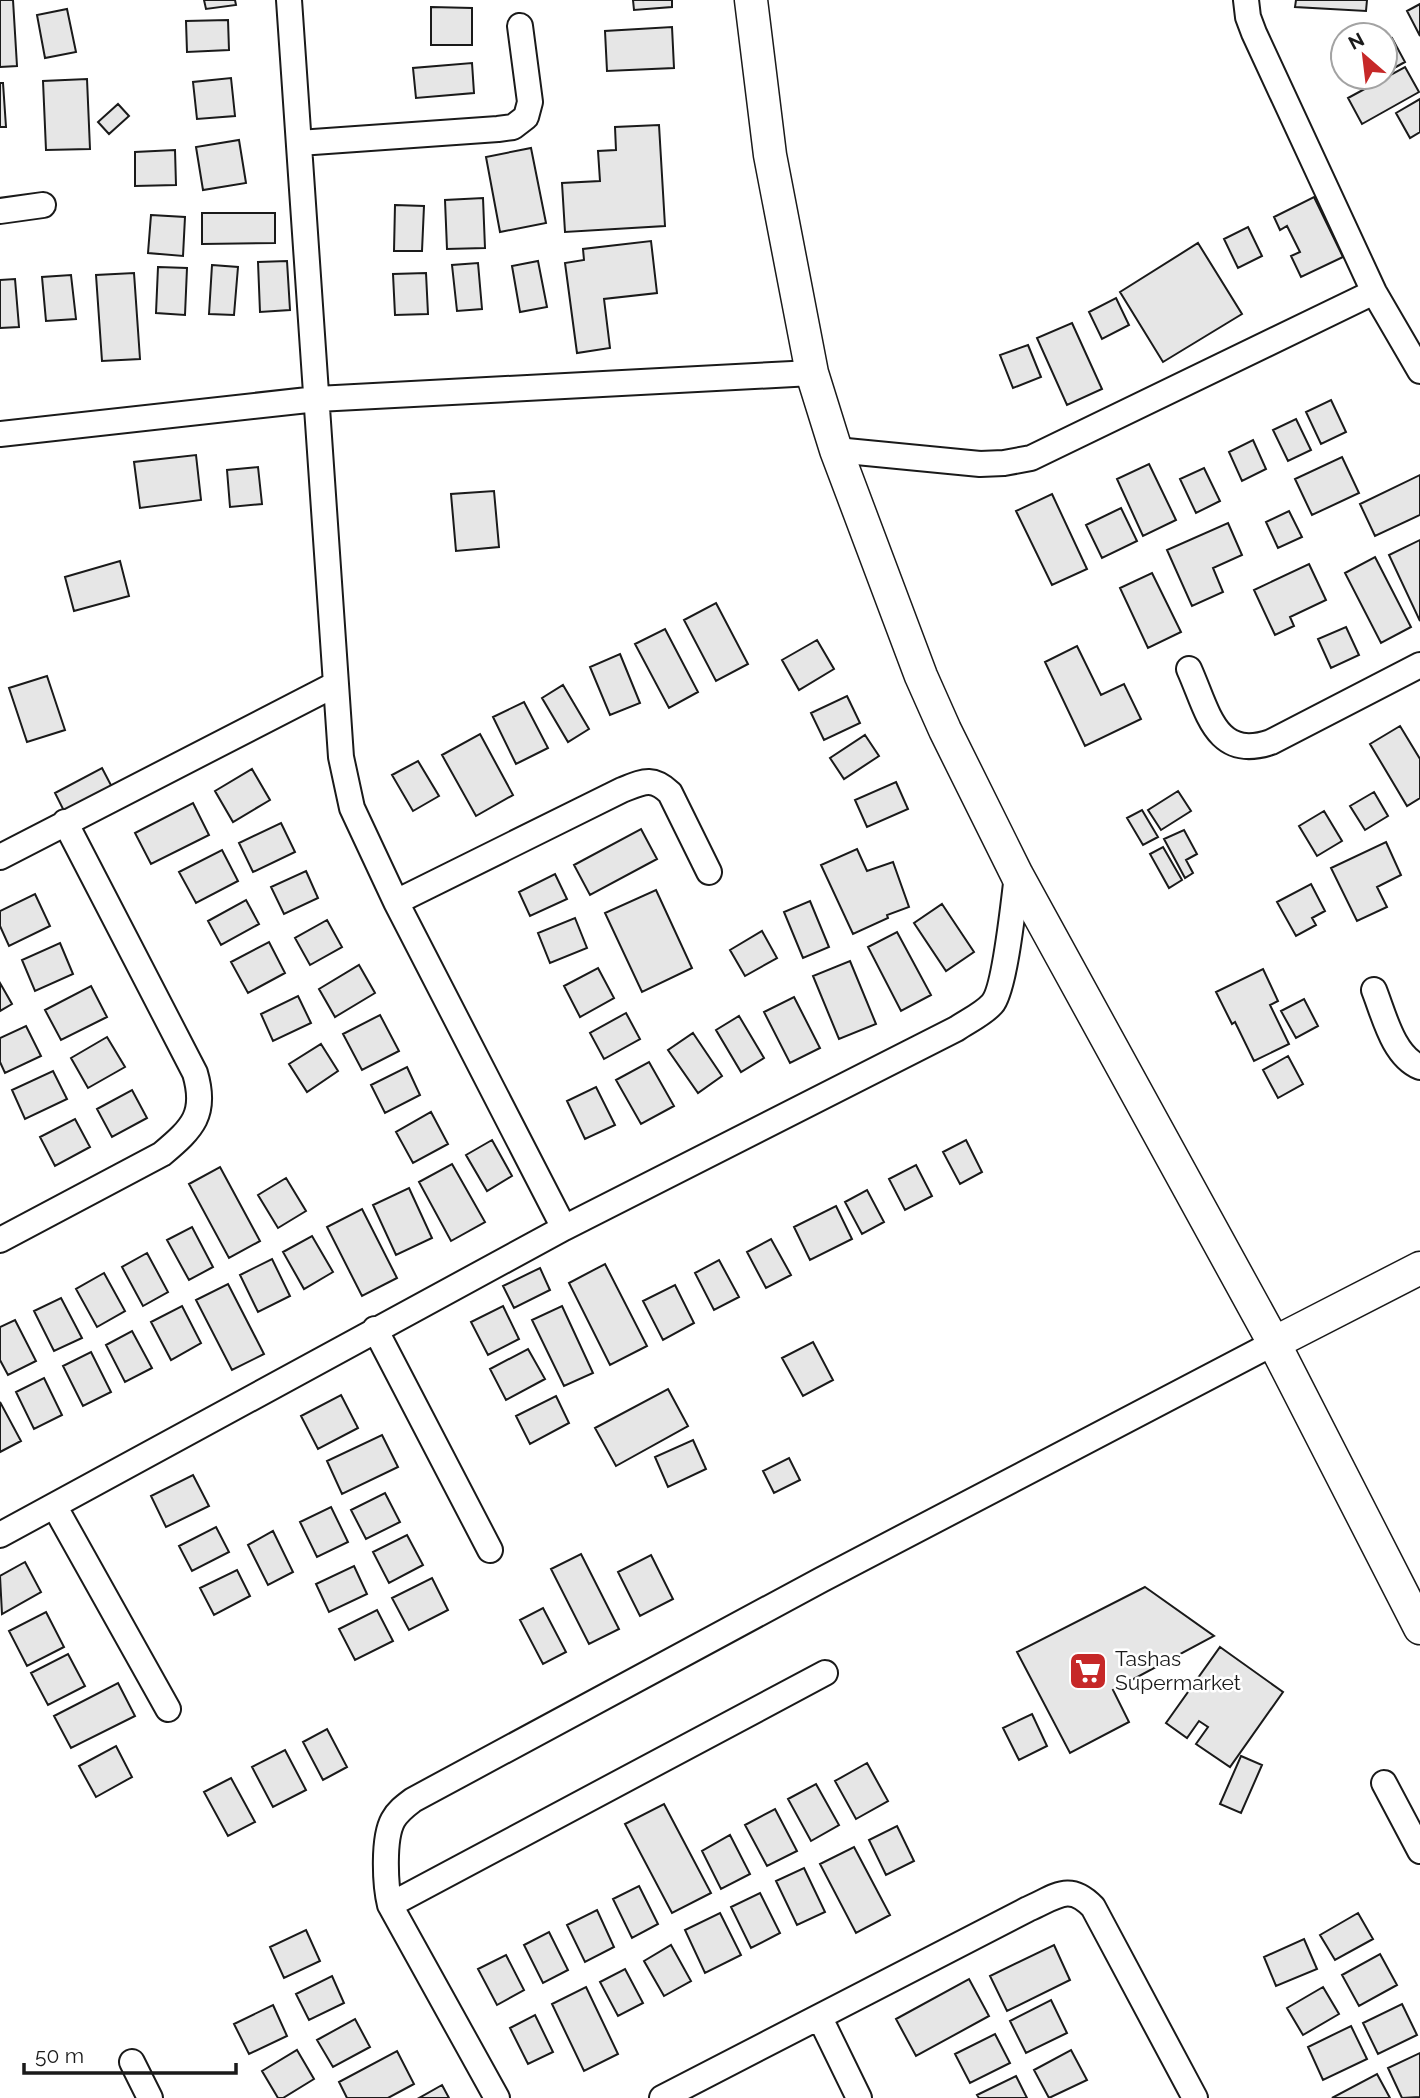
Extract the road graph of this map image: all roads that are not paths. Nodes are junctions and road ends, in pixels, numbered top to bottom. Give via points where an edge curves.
1 (289, 0) edge
2 (751, 0) edge
3 (1246, 0) edge
4 (520, 26) dead end
5 (299, 143) junction
6 (43, 205) dead end
7 (0, 211) edge
8 (1374, 292) junction
9 (1420, 371) edge
10 (812, 373) junction
11 (317, 399) junction
12 (0, 433) edge
13 (836, 450) junction
14 (1420, 665) edge
15 (1189, 669) dead end
16 (336, 684) junction
17 (65, 822) junction
18 (0, 857) edge
19 (709, 872) dead end
20 (1017, 875) junction
21 (396, 902) junction
22 (1374, 990) dead end
23 (1420, 1067) edge
24 (564, 1228) junction
25 (0, 1240) edge
26 (1420, 1268) edge
27 (375, 1329) junction
28 (1274, 1343) junction
29 (55, 1507) junction
30 (0, 1535) edge
31 (490, 1550) dead end
32 (1420, 1628) edge
33 (825, 1673) dead end
34 (168, 1709) dead end
35 (1384, 1783) dead end
36 (1420, 1851) edge
37 (390, 1905) junction
38 (820, 2018) junction
39 (132, 2062) dead end
40 (150, 2098) edge
41 (497, 2098) edge
42 (662, 2098) edge
43 (859, 2098) edge
44 (1195, 2098) edge

1 - 5 street
2 - 10 street via 770,155
3 - 8 street via 1254,33
4 - 5 street via 530,102 526,117 513,127
5 - 11 street
6 - 7 street
8 - 9 street
8 - 13 street via 1031,458 980,464
10 - 11 street
10 - 13 street
11 - 12 street
11 - 16 street
13 - 20 street via 944,730
14 - 15 street via 1253,748 1224,739
16 - 17 street
16 - 21 street via 341,757 352,808
17 - 18 street
17 - 25 street via 195,1073 201,1093 199,1114 162,1154
19 - 21 street via 670,793 660,783 644,782
20 - 24 street via 1001,981 994,1002 980,1014
20 - 28 street
21 - 24 street
22 - 23 street via 1398,1048
24 - 27 street
26 - 28 street
27 - 29 street
27 - 31 street
28 - 32 street
28 - 37 street via 413,1800 392,1821 387,1835
29 - 30 street
29 - 34 street
33 - 37 street
35 - 36 street
37 - 41 street
38 - 42 street
38 - 43 street
38 - 44 street via 1028,1909 1077,1893 1093,1907
39 - 40 street

